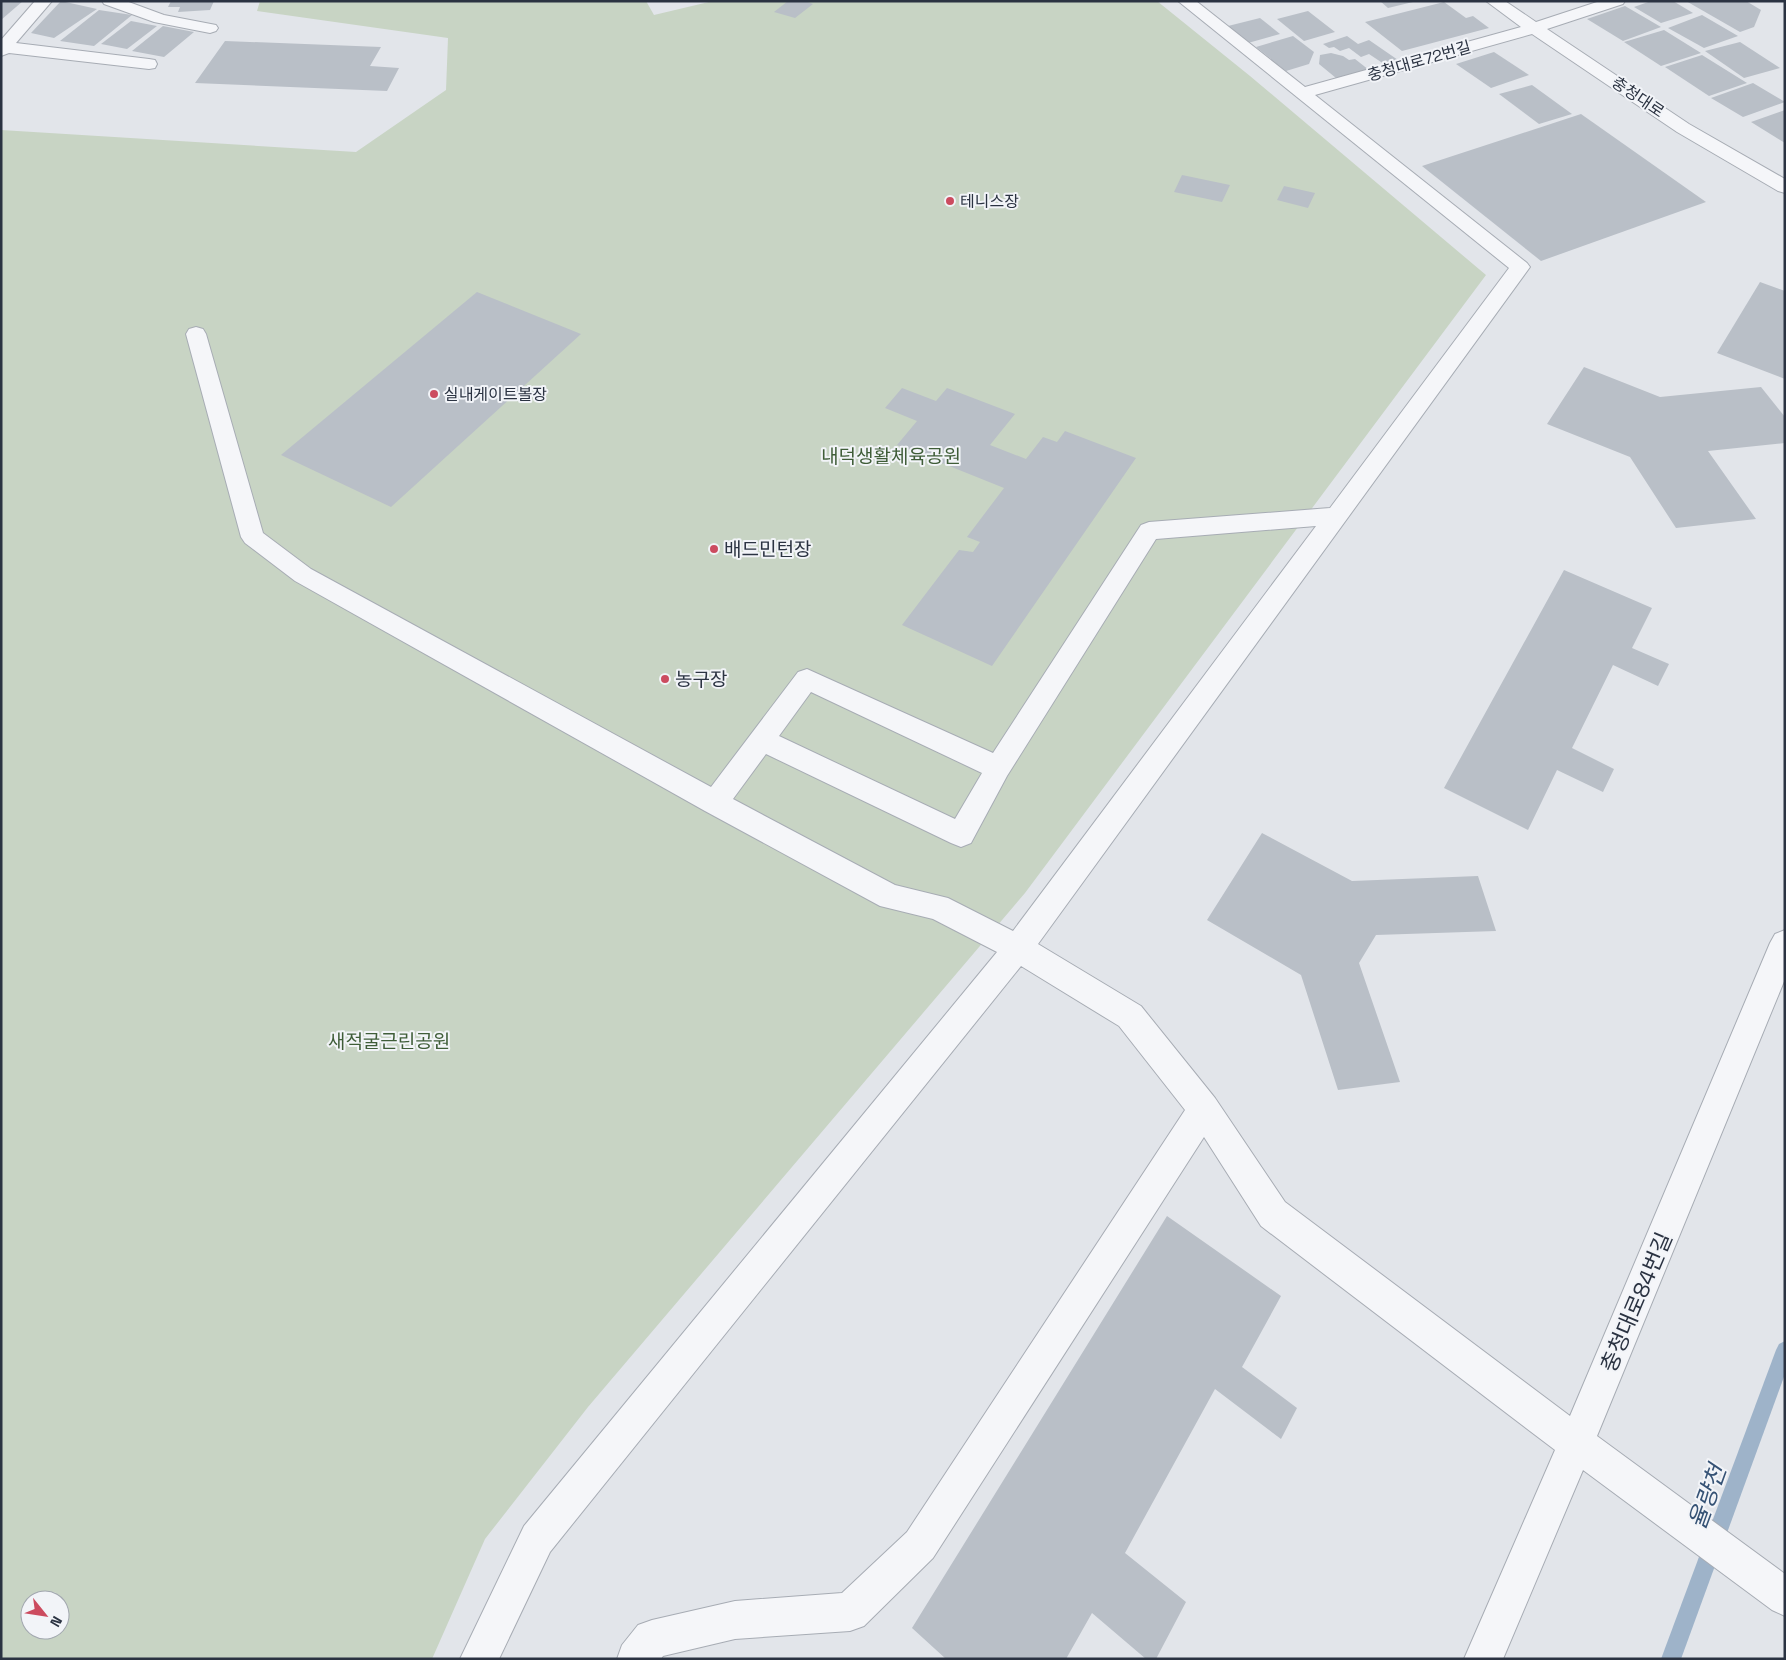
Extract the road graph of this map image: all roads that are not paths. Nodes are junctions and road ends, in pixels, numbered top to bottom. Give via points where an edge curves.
1 (44, 1) edge
2 (110, 1) edge
3 (1186, 1) edge
4 (1494, 1) edge
5 (1617, 1) edge
6 (210, 28) dead end
7 (1535, 28) junction
8 (3, 49) edge
9 (149, 64) dead end
10 (1303, 94) junction
11 (1785, 188) edge
12 (196, 334) dead end
13 (1336, 516) junction
14 (762, 740) junction
15 (998, 768) junction
16 (715, 803) junction
17 (1785, 943) edge
18 (1018, 948) junction
19 (1204, 1109) junction
20 (1576, 1443) junction
21 (1785, 1597) edge
22 (478, 1659) edge
23 (636, 1659) edge
24 (1483, 1659) edge

1 - 8 street
2 - 6 street via 160,19
3 - 10 street
4 - 7 street, 충청대로
5 - 7 street, 충청대로72번길
7 - 10 street, 충청대로72번길
7 - 11 street, 충청대로 via 1683,128
8 - 9 street
10 - 13 street via 1520,268
12 - 16 street via 254,537 303,575
13 - 15 street via 1149,531
13 - 18 street
14 - 15 street via 807,679
14 - 15 street via 961,835
14 - 16 street
16 - 18 street via 890,897 938,907
17 - 20 street, 충청대로84번길
18 - 19 street via 1130,1016
18 - 22 street via 537,1539
19 - 20 street via 1273,1214
19 - 23 street via 920,1545 850,1612 735,1620 652,1639
20 - 21 street
20 - 24 street, 충청대로84번길

